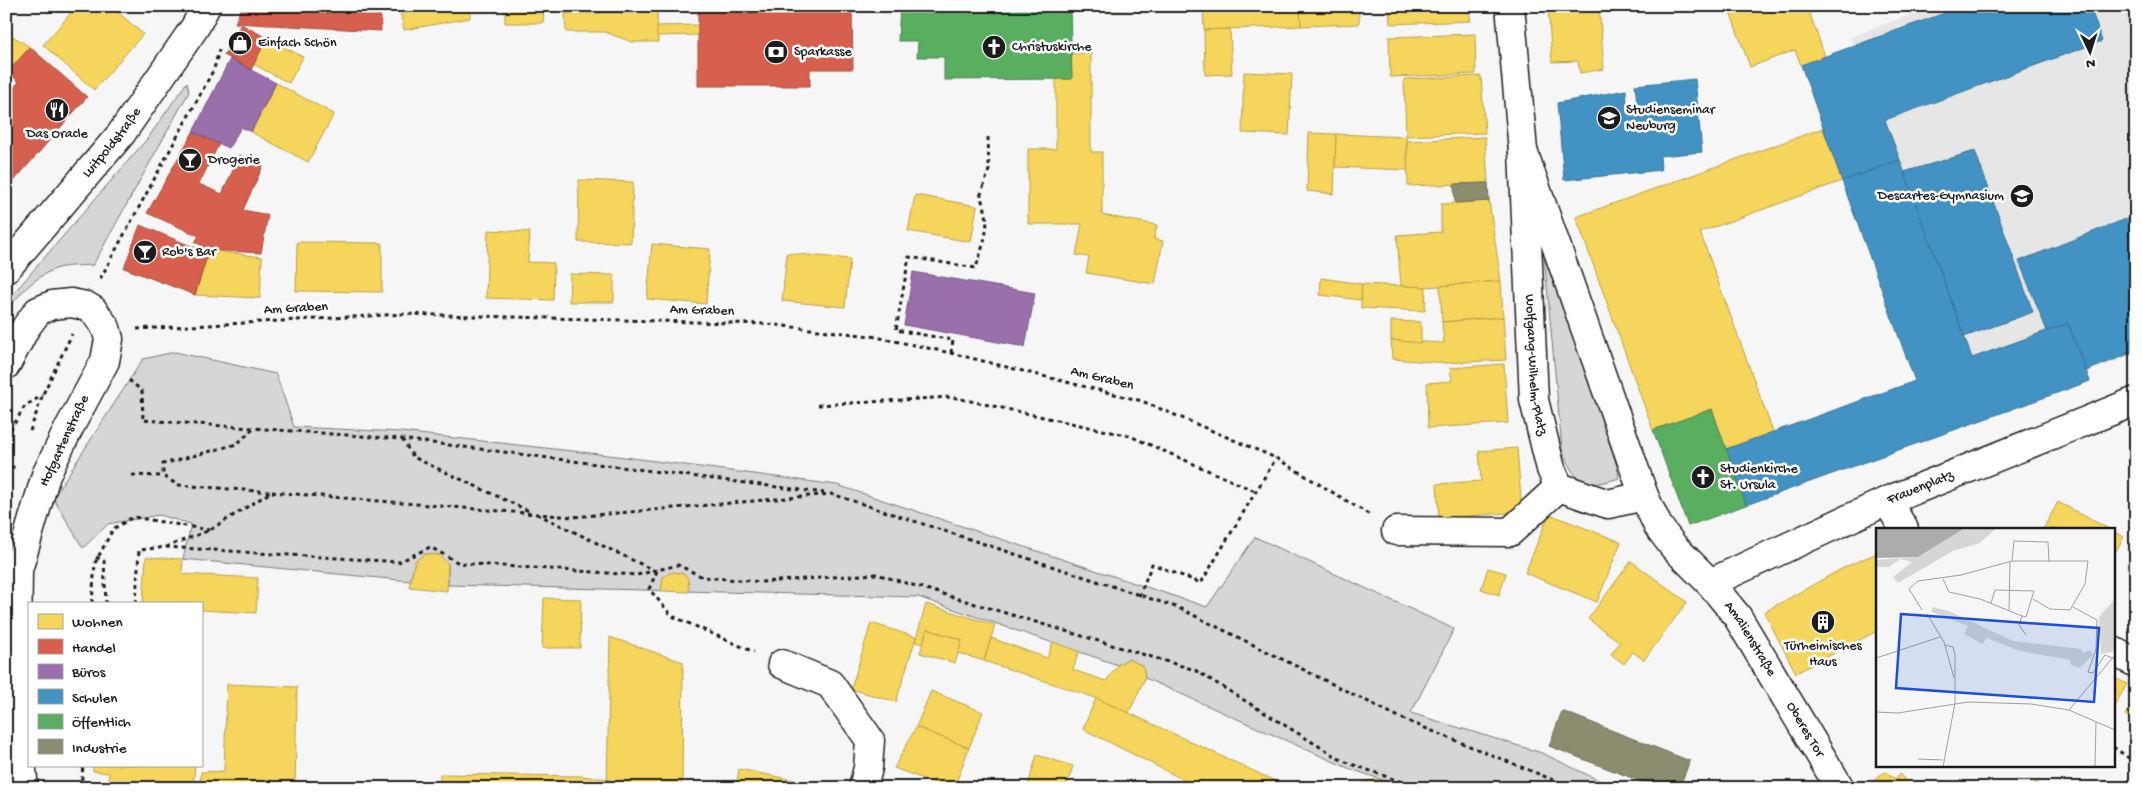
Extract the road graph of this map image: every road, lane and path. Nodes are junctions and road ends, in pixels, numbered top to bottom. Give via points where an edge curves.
1 (206, 6) edge
2 (1510, 6) edge
3 (221, 42) dead end
4 (988, 137) dead end
5 (1523, 151) junction
6 (6, 269) edge
7 (86, 306) junction
8 (107, 350) junction
9 (950, 352) junction
10 (6, 365) edge
11 (44, 394) dead end
12 (2136, 401) edge
13 (818, 405) dead end
14 (253, 429) junction
15 (6, 437) edge
16 (402, 438) junction
17 (1276, 458) junction
18 (18, 461) dead end
19 (6, 474) edge
20 (132, 475) dead end
21 (163, 476) junction
22 (1559, 487) junction
23 (1255, 491) junction
24 (271, 492) junction
25 (832, 494) junction
26 (1644, 496) junction
27 (1887, 502) junction
28 (534, 513) junction
29 (1903, 528) edge
30 (210, 530) junction
31 (1396, 531) joint
32 (166, 547) junction
33 (96, 557) junction
34 (657, 571) junction
35 (1710, 583) junction
36 (1139, 596) junction
37 (92, 602) edge
38 (106, 602) edge
39 (136, 602) edge
40 (2114, 652) edge
41 (2136, 663) edge
42 (782, 664) joint
43 (1785, 697) joint
44 (2114, 748) edge
45 (2136, 763) edge
46 (83, 766) edge
47 (24, 788) edge
48 (81, 788) edge
49 (863, 788) edge
50 (1418, 788) edge
51 (1573, 788) edge
52 (1840, 788) edge

1 - 6 street, Luitpoldstraße via 121,134
2 - 5 street, Wolfgang-Wilhelm-Platz
3 - 7 path via 214,69
4 - 9 path via 989,170 980,197 986,208 988,226 976,268 909,257 905,275 896,330 953,340
5 - 22 street, Wolfgang-Wilhelm-Platz via 1534,400 1551,469
5 - 26 street, Wolfgang-Wilhelm-Platz
7 - 8 street via 106,328
7 - 10 street via 71,303 52,305 38,312 26,327
8 - 9 path, Am Graben via 133,329 404,314 767,324 870,336
8 - 14 path via 142,391 143,420
8 - 47 street, Hofgartenstraße via 46,476 18,570 16,717
9 - 17 path, Am Graben via 1142,401
11 - 15 path via 25,406
12 - 27 street, Frauenplatz
13 - 23 path via 952,397 1130,436
14 - 16 path
14 - 21 path via 237,444 163,464
16 - 25 path
16 - 28 path via 413,457
17 - 23 path
17 - 31 path, Am Graben
18 - 19 path
20 - 21 path
21 - 24 path via 178,484
22 - 26 street via 1608,504
22 - 31 street via 1510,532
23 - 36 path via 1201,583 1152,564
24 - 28 path
24 - 30 path
25 - 28 path via 573,516
25 - 36 path
26 - 35 street, Wolfgang-Wilhelm-Platz via 1658,526 1673,546
27 - 29 street
27 - 35 street, Frauenplatz
28 - 34 path
30 - 32 path
30 - 33 path via 133,518 113,529
32 - 34 path via 400,562 430,547 460,564 637,575
32 - 39 path via 139,550
33 - 37 path
33 - 38 path via 104,561
34 - 42 path via 649,589 672,616
34 - 50 path via 678,565 703,577 763,582 876,574 1195,670 1343,761
35 - 43 street, Amalienstraße via 1737,616
36 - 51 path via 1179,608 1405,720
40 - 41 street
42 - 49 street via 830,684 870,740
43 - 52 street, Oberes Tor
44 - 45 path
46 - 48 path

